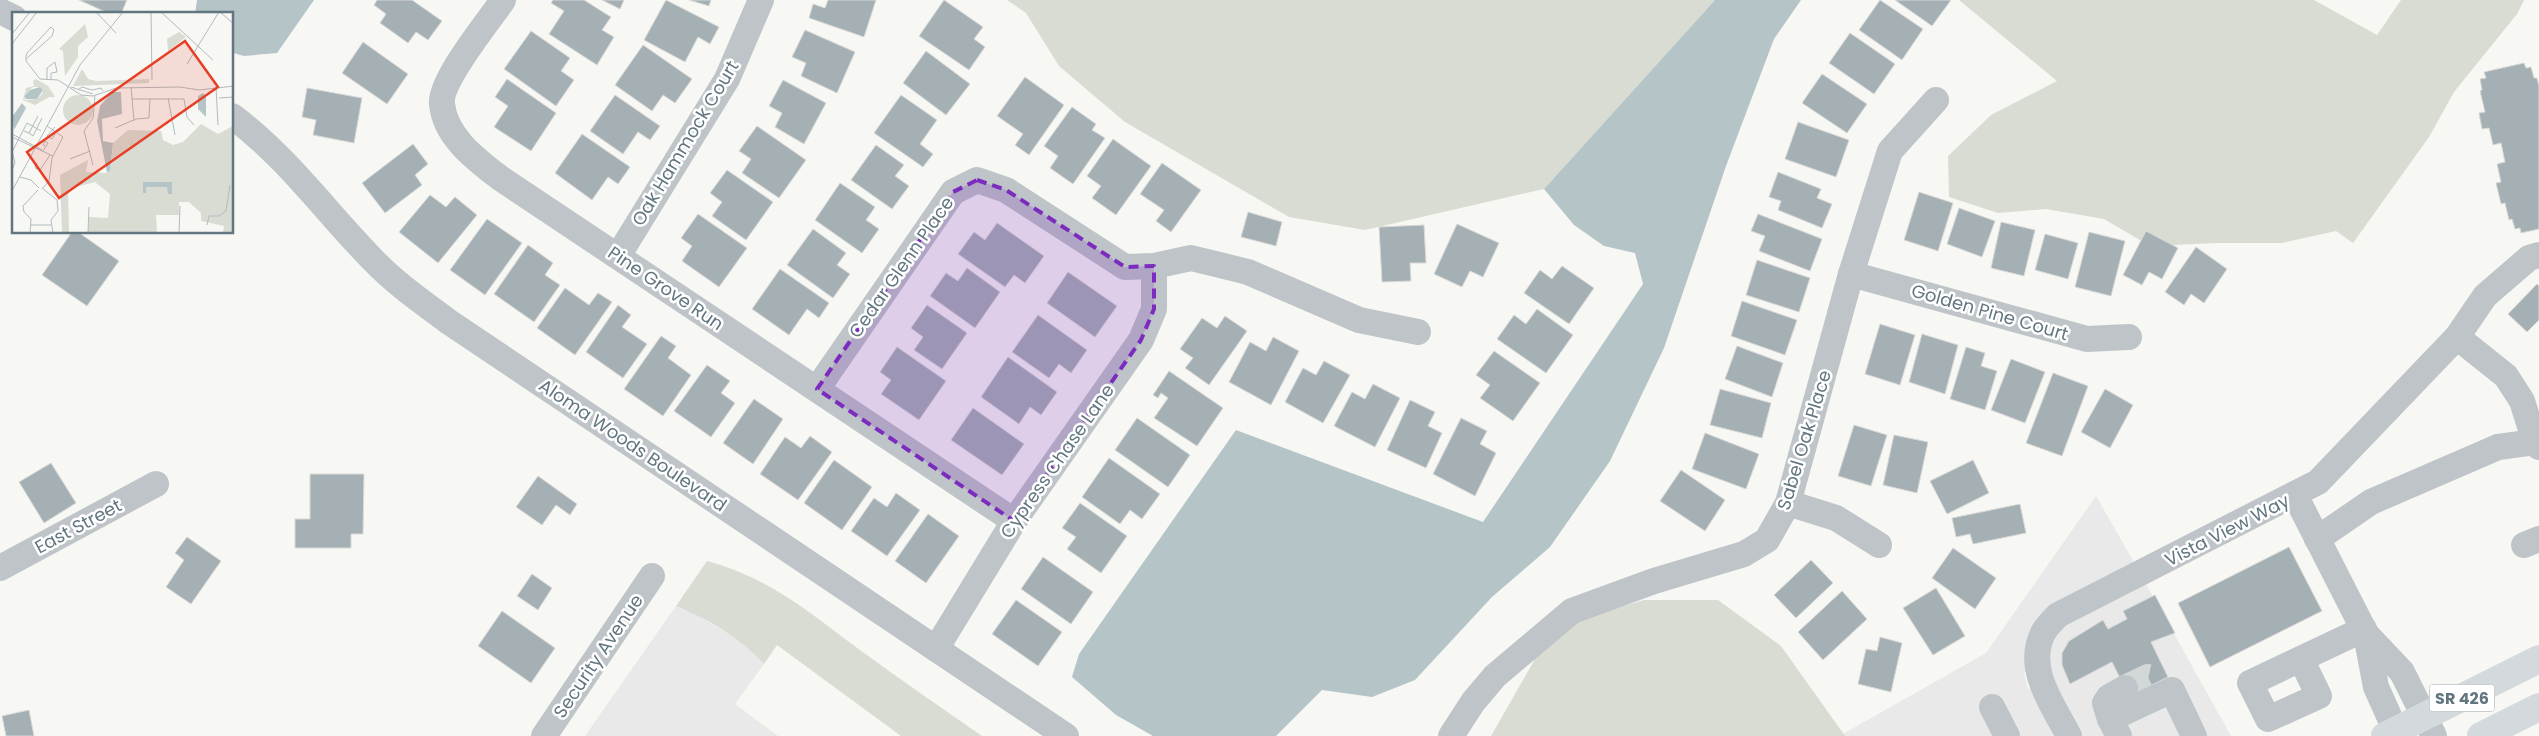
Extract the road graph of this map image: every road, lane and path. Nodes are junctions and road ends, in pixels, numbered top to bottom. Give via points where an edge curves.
1 (504, 0) edge
2 (761, 0) edge
3 (1936, 100) dead end
4 (234, 118) edge
5 (2539, 255) edge
6 (618, 256) junction
7 (1154, 266) junction
8 (1852, 274) junction
9 (2462, 328) junction
10 (1418, 332) dead end
11 (2129, 337) dead end
12 (817, 388) junction
13 (2537, 444) edge
14 (156, 484) dead end
15 (2295, 495) junction
16 (1788, 504) junction
17 (1014, 521) junction
18 (2317, 539) junction
19 (1879, 545) dead end
20 (0, 568) edge
21 (652, 576) dead end
22 (2365, 632) junction
23 (936, 649) junction
24 (2301, 659) dead end
25 (2539, 659) edge
26 (2125, 688) tunnel mouth
27 (1992, 707) dead end
28 (2539, 707) edge
29 (2429, 726) edge
30 (2115, 727) edge
31 (2393, 734) edge
32 (544, 736) edge
33 (1066, 736) edge
34 (1450, 736) edge
35 (2007, 736) edge
36 (2068, 736) edge
37 (2194, 736) edge
38 (2481, 736) edge

1 - 6 street, Pine Grove Run via 443,93 442,104 450,128 478,160 500,178
2 - 6 street, Oak Hammock Court via 727,79
3 - 8 street, Sabel Oak Place via 1890,151
4 - 23 street, Aloma Woods Boulevard via 269,145 399,286
5 - 9 street, Vista View Way via 2529,258 2485,296
6 - 12 street, Pine Grove Run
7 - 10 street, Cedar Glenn Place via 1190,258 1248,272 1359,320
7 - 12 street, Cedar Glenn Place via 1125,268 1006,190 976,180 953,192
7 - 17 street, Cypress Chase Lane via 1154,309 1141,340
8 - 11 street, Golden Pine Court via 2087,340
8 - 16 street, Sabel Oak Place
9 - 13 street via 2506,376 2522,401
9 - 15 street, Vista View Way via 2318,482
12 - 17 street, Pine Grove Run
13 - 18 street via 2498,447 2371,502
14 - 20 street, East Street
15 - 18 street
15 - 36 street, Vista View Way via 2058,615 2043,632 2036,651 2038,677
16 - 19 street via 1836,518
16 - 34 street, Sabel Oak Place via 1767,540 1744,554 1654,581 1572,611 1495,676
17 - 23 street, Cypress Chase Lane
18 - 22 street
21 - 32 street, Security Avenue
22 - 24 street
22 - 29 street via 2402,672
22 - 31 street via 2376,687
23 - 33 street, Aloma Woods Boulevard
25 - 29 main road, SR 426
26 - 30 street via 2109,696 2105,703
27 - 35 street
28 - 38 main road, SR 426
29 - 31 main road, SR 426
30 - 37 street via 2166,685

